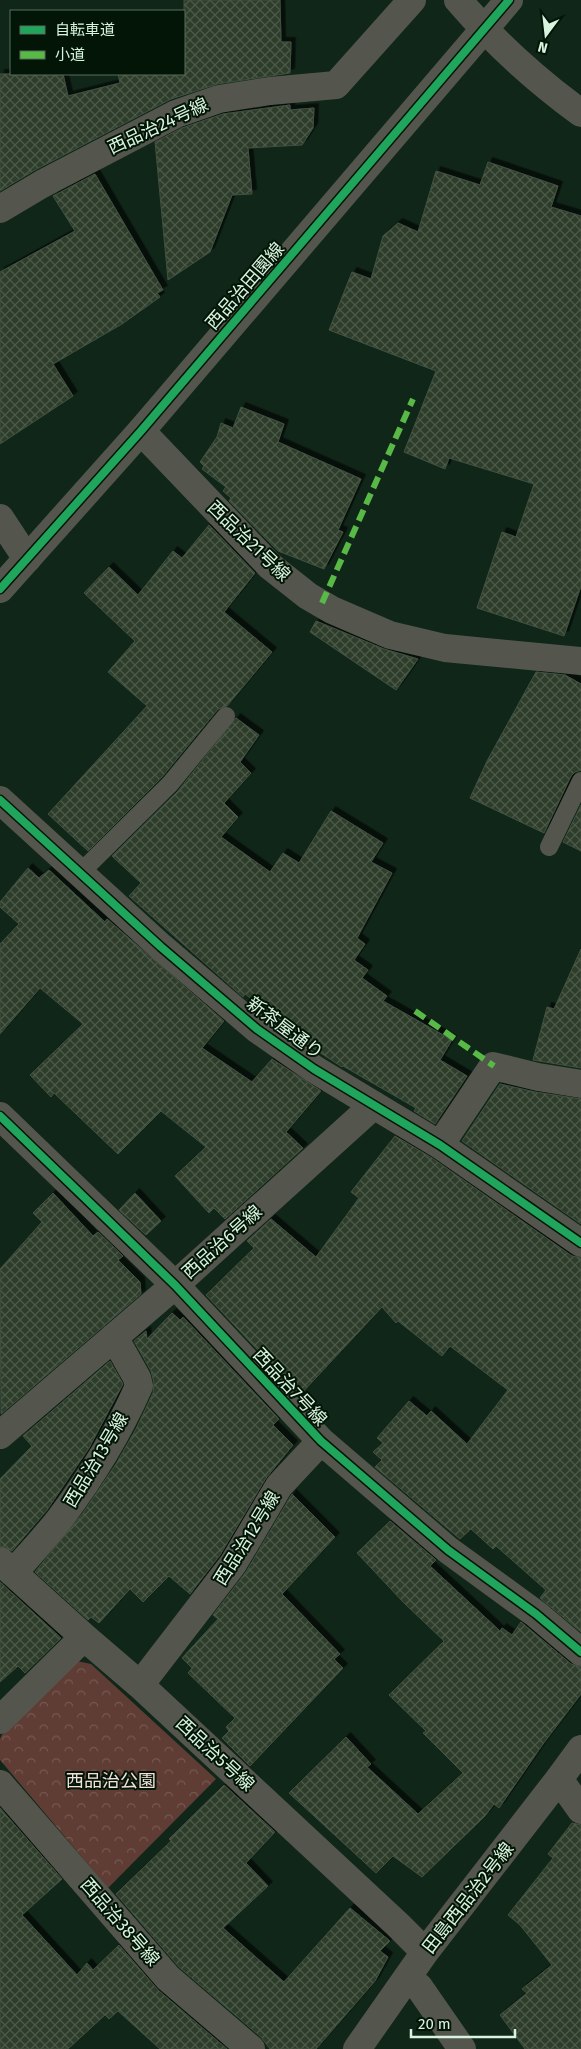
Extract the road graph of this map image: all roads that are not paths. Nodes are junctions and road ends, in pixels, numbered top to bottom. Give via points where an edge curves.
1 (412, 0) edge
2 (458, 0) edge
3 (509, 0) edge
4 (484, 30) junction
5 (581, 113) edge
6 (0, 209) edge
7 (141, 431) junction
8 (0, 518) edge
9 (27, 559) junction
10 (0, 589) edge
11 (581, 660) edge
12 (226, 716) dead end
13 (581, 781) edge
14 (0, 800) edge
15 (549, 847) dead end
16 (80, 873) junction
17 (581, 1084) edge
18 (374, 1106) junction
19 (0, 1116) edge
20 (440, 1145) junction
21 (581, 1243) edge
22 (175, 1285) junction
23 (114, 1337) junction
24 (0, 1435) edge
25 (321, 1442) junction
26 (7, 1566) edge
27 (84, 1637) junction
28 (581, 1652) edge
29 (140, 1685) junction
30 (0, 1720) edge
31 (581, 1748) edge
32 (560, 1779) junction
33 (0, 1784) edge
34 (581, 1810) edge
35 (425, 1952) junction
36 (407, 1978) junction
37 (251, 2049) edge
38 (357, 2049) edge
39 (462, 2049) edge

1 - 6 street, 西品治24号線 via 336,86 219,99 176,114
2 - 4 street
3 - 4 street, 西品治田園線
4 - 5 street
4 - 7 street, 西品治田園線
7 - 9 street, 西品治田園線
7 - 11 street, 西品治21号線 via 270,566 332,610 390,635 445,648
8 - 9 street
9 - 10 street, 西品治田園線
12 - 16 lane via 170,784
13 - 15 lane
14 - 16 street, 新茶屋通り
16 - 18 street, 新茶屋通り via 160,947 257,1029
17 - 20 street via 493,1066
18 - 20 street, 新茶屋通り
18 - 22 street, 西品治6号線
19 - 22 street, 西品治7号線
20 - 21 street, 新茶屋通り
22 - 23 street, 西品治6号線
22 - 25 street, 西品治7号線
23 - 24 street, 西品治6号線
23 - 26 street, 西品治13号線 via 139,1386 105,1451 58,1522
25 - 28 street, 西品治7号線 via 448,1550 536,1614
25 - 29 street, 西品治12号線 via 279,1486 234,1564
26 - 27 street, 西品治5号線
27 - 29 street, 西品治5号線
27 - 30 street
29 - 35 street, 西品治5号線
31 - 32 street, 田島西品治2号線
32 - 34 street
32 - 35 street, 田島西品治2号線
33 - 37 street, 西品治38号線 via 168,1978
35 - 36 street, 田島西品治2号線
36 - 38 street, 田島西品治2号線
36 - 39 street via 419,1987

